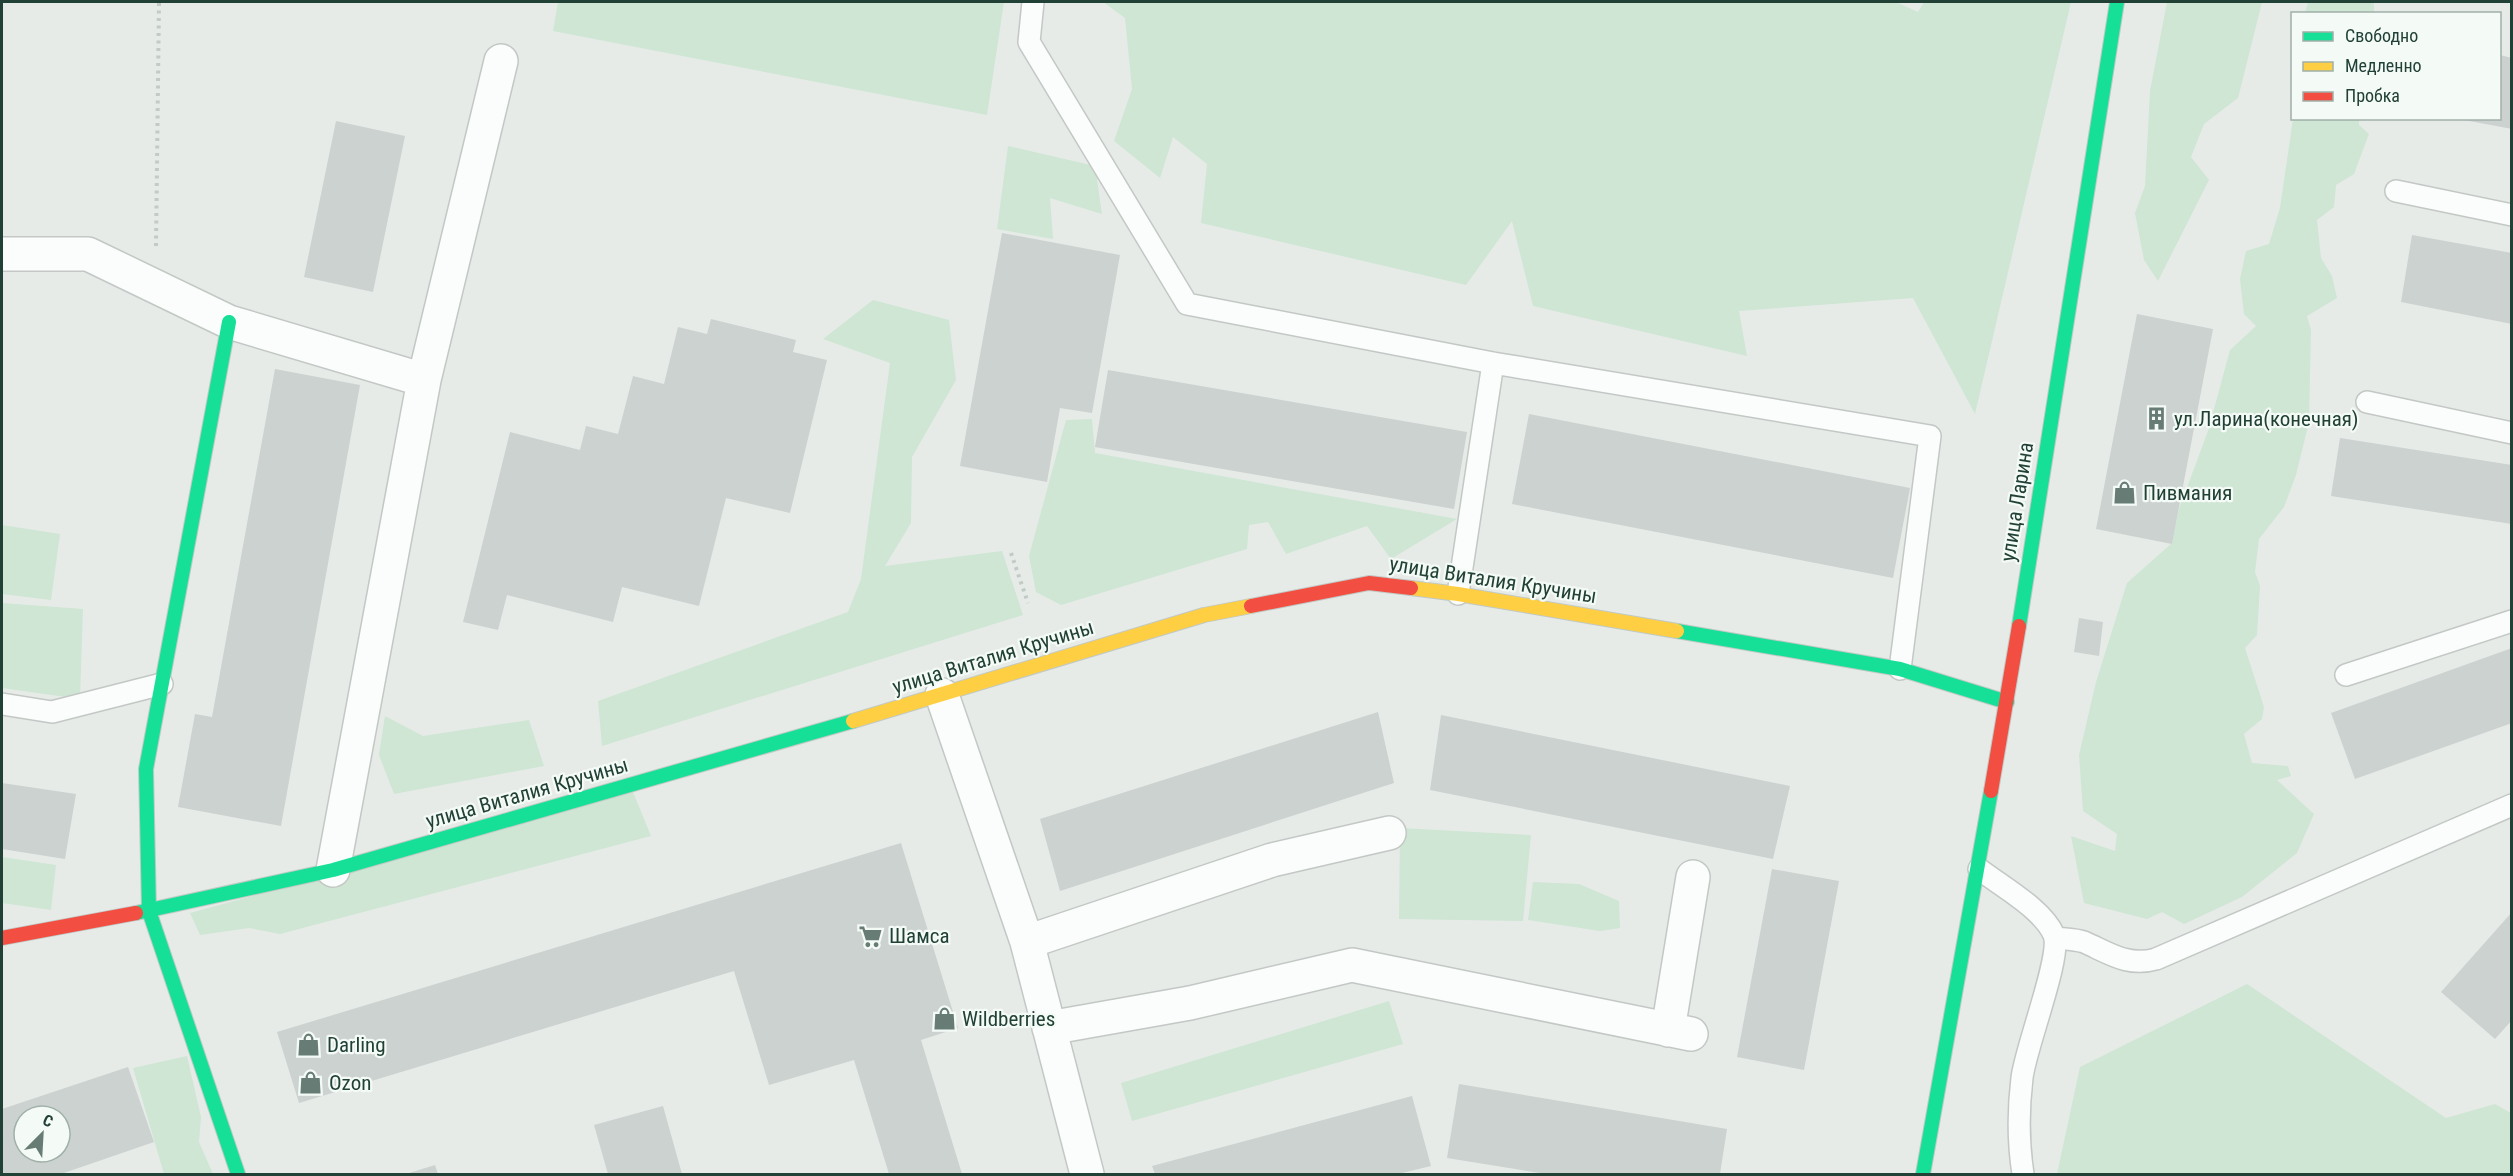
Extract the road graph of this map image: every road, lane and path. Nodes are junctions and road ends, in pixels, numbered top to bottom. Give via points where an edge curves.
1 (159, 2) edge
2 (1033, 2) edge
3 (2117, 2) edge
4 (501, 61) dead end
5 (2396, 191) dead end
6 (2511, 215) edge
7 (156, 246) dead end
8 (2, 254) edge
9 (229, 322) junction
10 (1493, 363) junction
11 (424, 380) junction
12 (2367, 402) dead end
13 (2511, 433) edge
14 (1011, 553) dead end
15 (1458, 594) junction
16 (1028, 603) dead end
17 (2511, 621) edge
18 (1900, 669) junction
19 (2346, 675) dead end
20 (162, 684) junction
21 (942, 695) junction
22 (2007, 702) junction
23 (2, 704) edge
24 (2511, 805) edge
25 (1389, 832) dead end
26 (1979, 869) junction
27 (333, 870) junction
28 (1693, 878) dead end
29 (149, 911) junction
30 (2, 938) edge
31 (2055, 938) junction
32 (1027, 942) junction
33 (1049, 1028) junction
34 (238, 1174) edge
35 (1087, 1174) edge
36 (1923, 1174) edge
37 (2023, 1174) edge

1 - 7 path
2 - 10 lane via 1029,42 1187,304
3 - 22 street, улица Ларина
4 - 11 street
5 - 6 lane
8 - 9 street via 88,254
9 - 11 street
9 - 20 street
10 - 15 lane
10 - 18 lane via 1930,436
11 - 27 street
12 - 13 lane
14 - 16 path
15 - 18 street, улица Виталия Кручины
15 - 21 street, улица Виталия Кручины via 1369,583 1263,603 1204,615
17 - 19 lane
18 - 22 street, улица Виталия Кручины
20 - 23 lane via 52,712
20 - 29 street via 146,769
21 - 27 street, улица Виталия Кручины
21 - 32 street
22 - 26 street, улица Ларина
24 - 31 lane via 2156,959 2132,962 2082,941
25 - 32 street via 1272,860
26 - 31 lane via 2037,912
26 - 36 street, улица Ларина
27 - 29 street, улица Виталия Кручины
28 - 33 street via 1680,1032 1352,965 1190,1003
29 - 30 street, улица Виталия Кручины
29 - 34 street
31 - 37 lane via 2052,966 2022,1076 2018,1137
32 - 33 street
33 - 35 street

